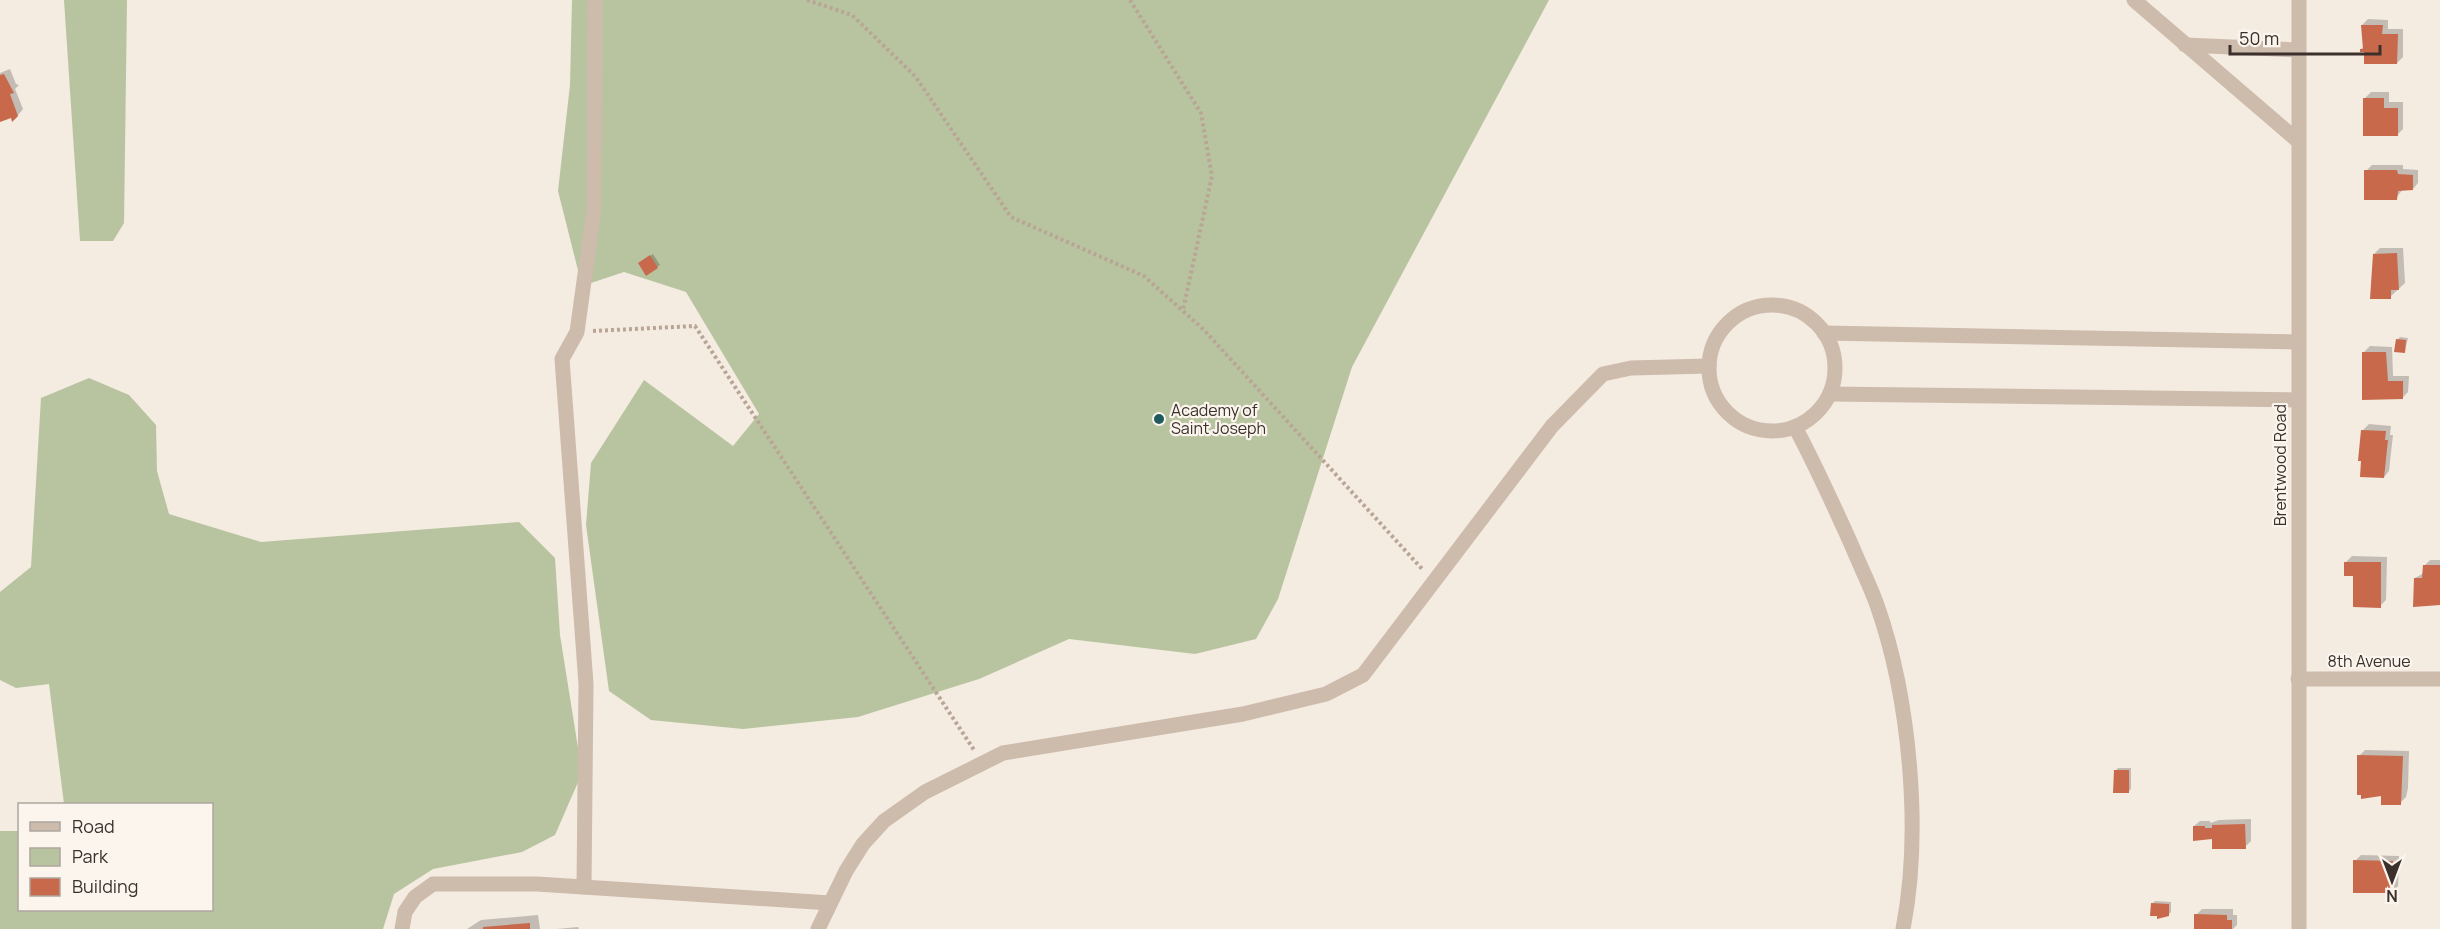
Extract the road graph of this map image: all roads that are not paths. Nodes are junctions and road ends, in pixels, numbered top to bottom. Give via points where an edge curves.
1 (595, 0) edge
2 (2134, 0) edge
3 (2299, 0) edge
4 (2184, 45) junction
5 (2298, 50) junction
6 (2298, 141) junction
7 (1824, 333) junction
8 (2298, 342) junction
9 (1709, 366) junction
10 (1830, 394) junction
11 (2298, 400) junction
12 (1795, 427) junction
13 (2298, 679) junction
14 (2440, 679) edge
15 (584, 887) junction
16 (830, 903) junction
17 (402, 929) edge
18 (818, 929) edge
19 (1903, 929) edge
20 (2299, 929) edge

1 - 15 street via 594,209 577,332 562,359 586,684
2 - 4 street
3 - 5 street, Brentwood Road
4 - 5 street
4 - 6 street
5 - 6 street, Brentwood Road
6 - 8 street, Brentwood Road
7 - 8 street
7 - 9 street via 1798,310 1774,305 1750,309 1729,322 1714,342
7 - 10 street via 1832,345 1836,370
8 - 11 street, Brentwood Road
9 - 12 street via 1713,390 1726,411 1746,426 1770,431
9 - 16 street via 1631,368 1603,374 1552,426 1363,675 1326,694 1243,714 1003,753 925,792 884,821 863,844
10 - 11 street
10 - 12 street via 1816,414
11 - 13 street, Brentwood Road
12 - 19 street via 1877,604 1894,661 1910,774 1911,888
13 - 14 street, 8th Avenue
13 - 20 street, Brentwood Road
15 - 16 street
15 - 17 street via 433,884 415,897 405,912
16 - 18 street

